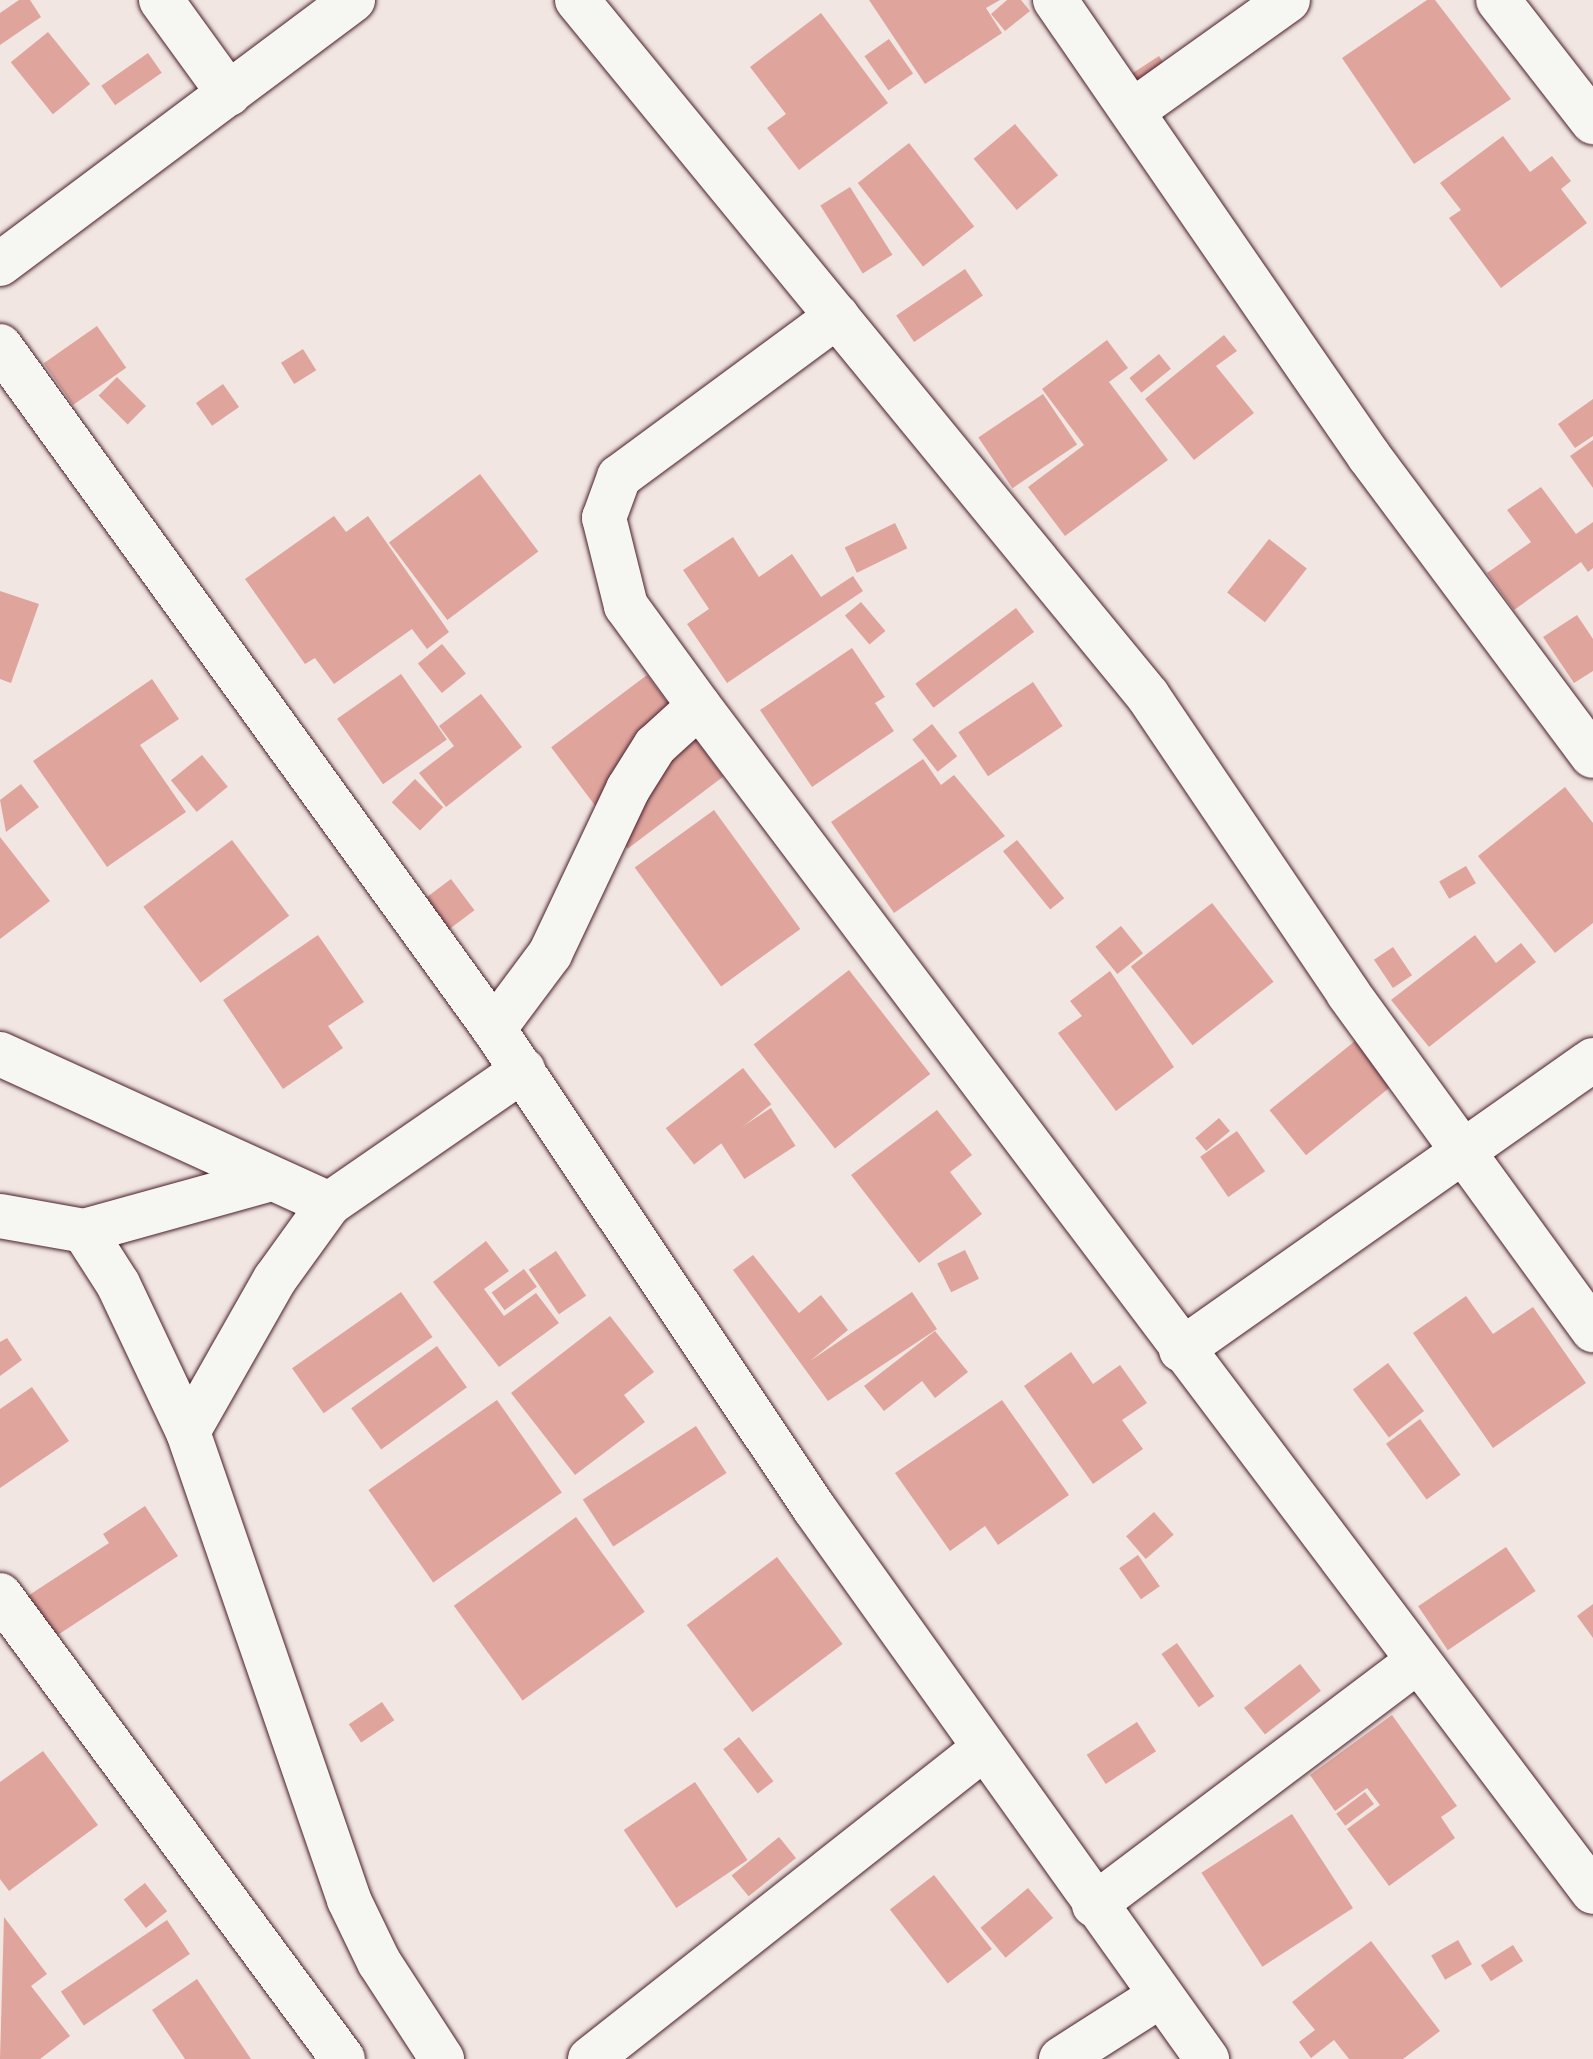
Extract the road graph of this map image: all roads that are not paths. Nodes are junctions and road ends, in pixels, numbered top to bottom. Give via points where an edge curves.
1 (161, 0) edge
2 (353, 0) edge
3 (577, 0) edge
4 (1055, 0) edge
5 (1288, 0) edge
6 (1498, 0) edge
7 (229, 94) junction
8 (1134, 110) junction
9 (1593, 122) edge
10 (0, 264) edge
11 (837, 316) junction
12 (0, 346) edge
13 (699, 706) junction
14 (1593, 756) edge
15 (494, 1029) junction
16 (0, 1054) edge
17 (1593, 1060) edge
18 (523, 1070) junction
19 (1466, 1151) junction
20 (272, 1179) junction
21 (0, 1187) edge
22 (329, 1204) junction
23 (15, 1219) edge
24 (84, 1231) junction
25 (1593, 1330) edge
26 (1181, 1350) junction
27 (188, 1432) junction
28 (0, 1595) edge
29 (1415, 1663) junction
30 (983, 1749) junction
31 (1588, 1875) edge
32 (1094, 1905) junction
33 (1160, 1996) junction
34 (343, 2059) edge
35 (442, 2059) edge
36 (590, 2059) edge
37 (1061, 2059) edge
38 (1207, 2059) edge

1 - 7 street
2 - 7 street
3 - 11 street
4 - 8 street
5 - 8 street
6 - 9 street
7 - 10 street
8 - 14 street via 1360,444
11 - 13 street via 619,477 604,518 626,606
11 - 19 street via 1148,696 1348,993
12 - 15 street
13 - 15 street via 655,746 550,954
13 - 26 street
15 - 18 street
16 - 20 street
17 - 19 street
18 - 22 street
18 - 30 street
19 - 25 street
19 - 26 street
20 - 22 street
20 - 24 street
21 - 23 street
22 - 27 street via 275,1279
23 - 24 street
24 - 27 street via 118,1284
26 - 29 street
27 - 35 street via 349,1900 379,1962
28 - 34 street
29 - 31 street
29 - 32 street
30 - 32 street
30 - 36 street
32 - 33 street
33 - 37 street
33 - 38 street

